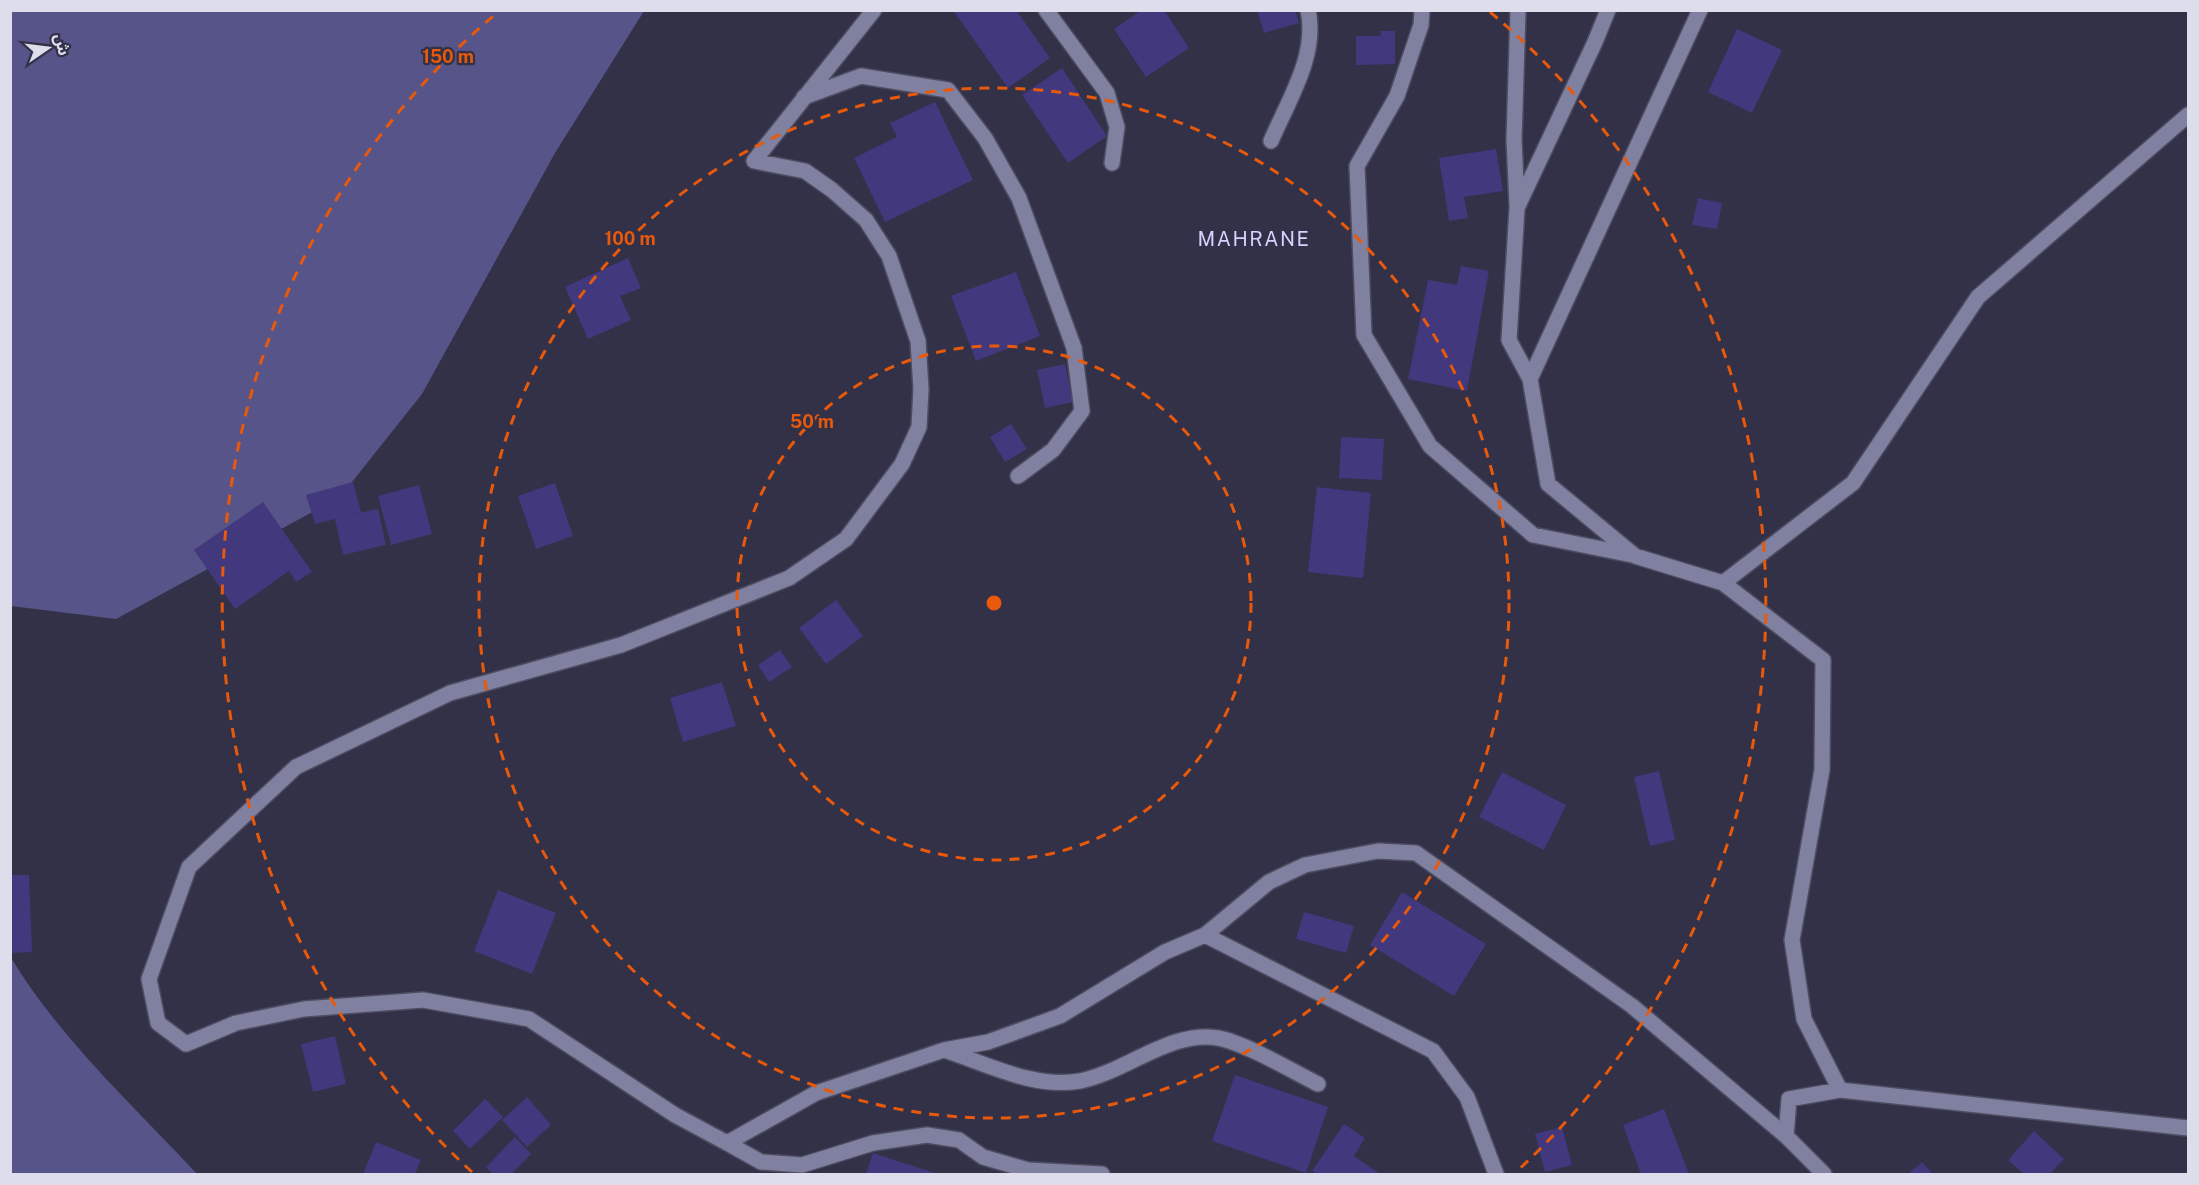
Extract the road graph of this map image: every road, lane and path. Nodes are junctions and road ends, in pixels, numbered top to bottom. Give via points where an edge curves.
1 (874, 10) edge
2 (1046, 10) edge
3 (1308, 10) edge
4 (1422, 10) edge
5 (1518, 10) edge
6 (1598, 10) edge
7 (1608, 10) edge
8 (1700, 10) edge
9 (1595, 42) junction
10 (804, 97) junction
11 (2188, 115) edge
12 (1271, 141) dead end
13 (1112, 163) dead end
14 (1517, 208) junction
15 (1530, 379) junction
16 (1018, 476) dead end
17 (1635, 556) junction
18 (1723, 583) junction
19 (1205, 934) junction
20 (944, 1050) junction
21 (1318, 1084) dead end
22 (1840, 1090) junction
23 (2188, 1128) edge
24 (1786, 1136) junction
25 (727, 1143) junction
26 (1102, 1174) edge
27 (1496, 1174) edge
28 (1824, 1174) edge

1 - 10 street
2 - 13 street via 1107,93 1118,127
3 - 12 street via 1310,48
4 - 17 street via 1421,25 1397,96 1357,166 1364,335 1430,446 1533,535
5 - 14 street via 1514,140
6 - 9 street
7 - 9 street
8 - 15 street
9 - 14 street
10 - 16 street via 861,76 948,90 985,138 1019,198 1074,348 1082,411 1053,450
10 - 25 street via 754,161 805,171 866,220 889,256 918,341 919,427 902,464 877,500 846,539 789,578 621,645 450,693 296,766 189,867 149,979 158,1023 186,1044 236,1023 304,1009 423,1000 529,1019 675,1115
11 - 18 street via 1977,297 1852,483
14 - 15 street via 1509,340
15 - 17 street via 1548,484
17 - 18 street
18 - 22 street via 1823,660 1822,770 1792,940 1803,1019
19 - 20 street via 1165,952 1060,1016 988,1042
19 - 24 street via 1269,882 1305,865 1378,850 1416,854 1632,1006
19 - 27 street via 1433,1051 1467,1097
20 - 21 street via 1027,1078 1056,1083 1081,1080 1186,1039 1219,1038
20 - 25 street via 816,1093
22 - 23 street
22 - 24 street via 1789,1099
24 - 28 street
25 - 26 street via 761,1162 802,1165 873,1143 927,1135 959,1140 983,1157 1028,1170

